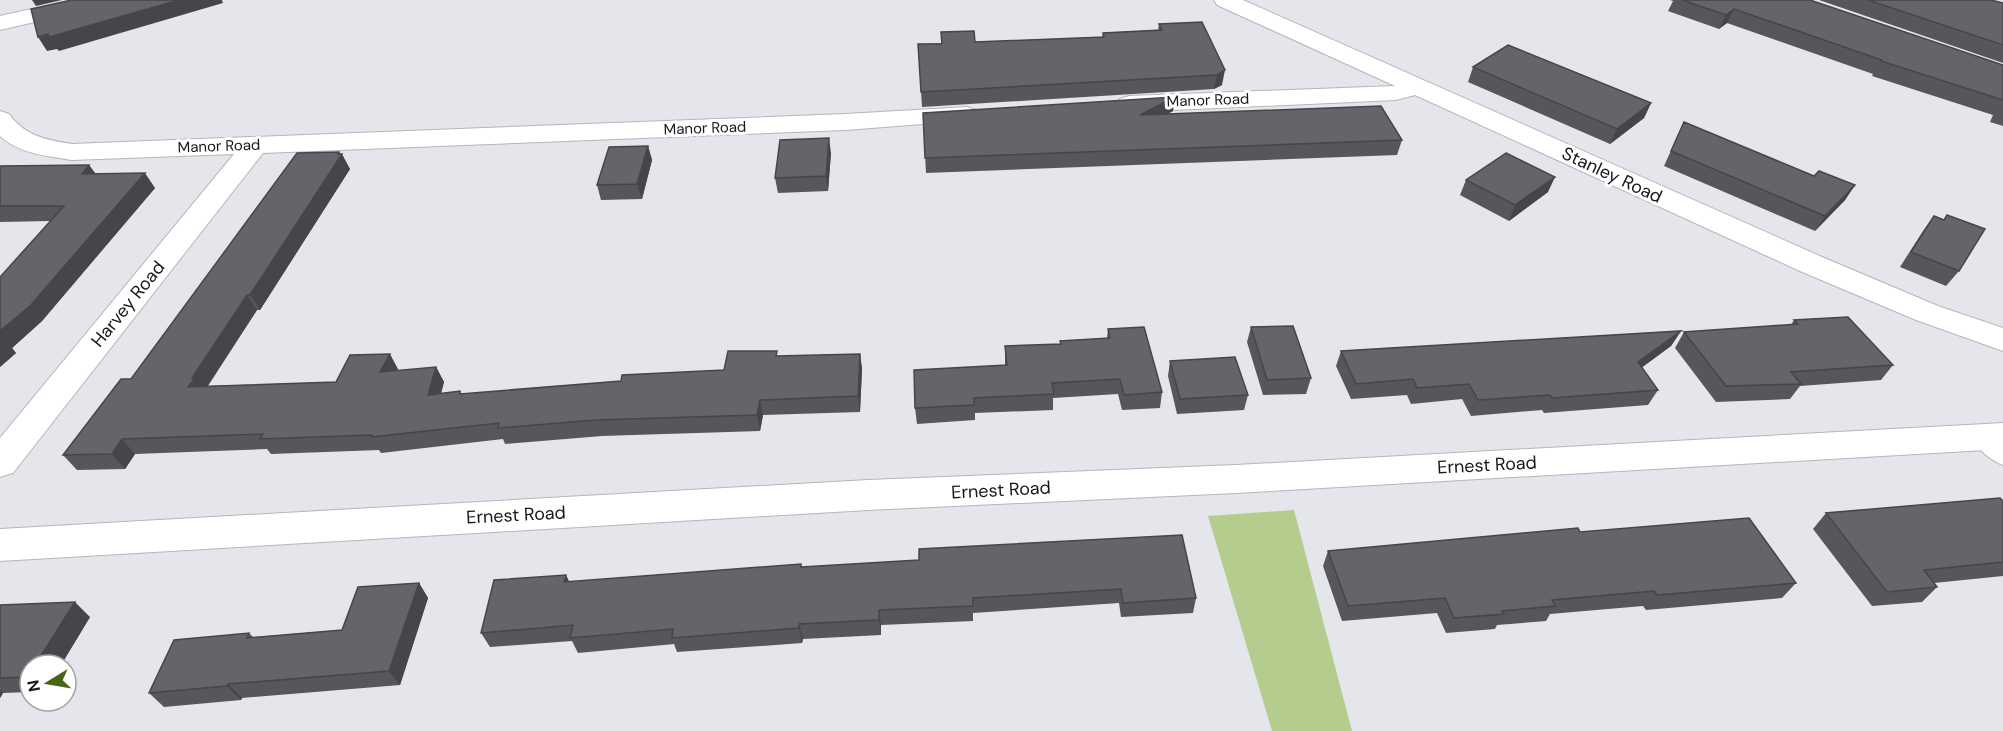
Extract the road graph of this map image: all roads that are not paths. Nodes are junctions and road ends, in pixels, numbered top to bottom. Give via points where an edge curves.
1 (101, 0) edge
2 (1225, 0) edge
3 (0, 23) edge
4 (1420, 86) junction
5 (1104, 106) edge
6 (986, 113) edge
7 (0, 119) edge
8 (255, 145) junction
9 (2003, 340) edge
10 (1997, 442) edge
11 (0, 463) edge
12 (0, 545) edge

1 - 3 street
2 - 4 street, Stanley Road
4 - 5 street, Manor Road via 1396,93
4 - 9 street, Stanley Road via 1810,264
6 - 8 street, Manor Road
7 - 8 street, Manor Road via 6,130 28,144 72,152
8 - 11 street, Harvey Road
10 - 12 street, Ernest Road via 868,495

